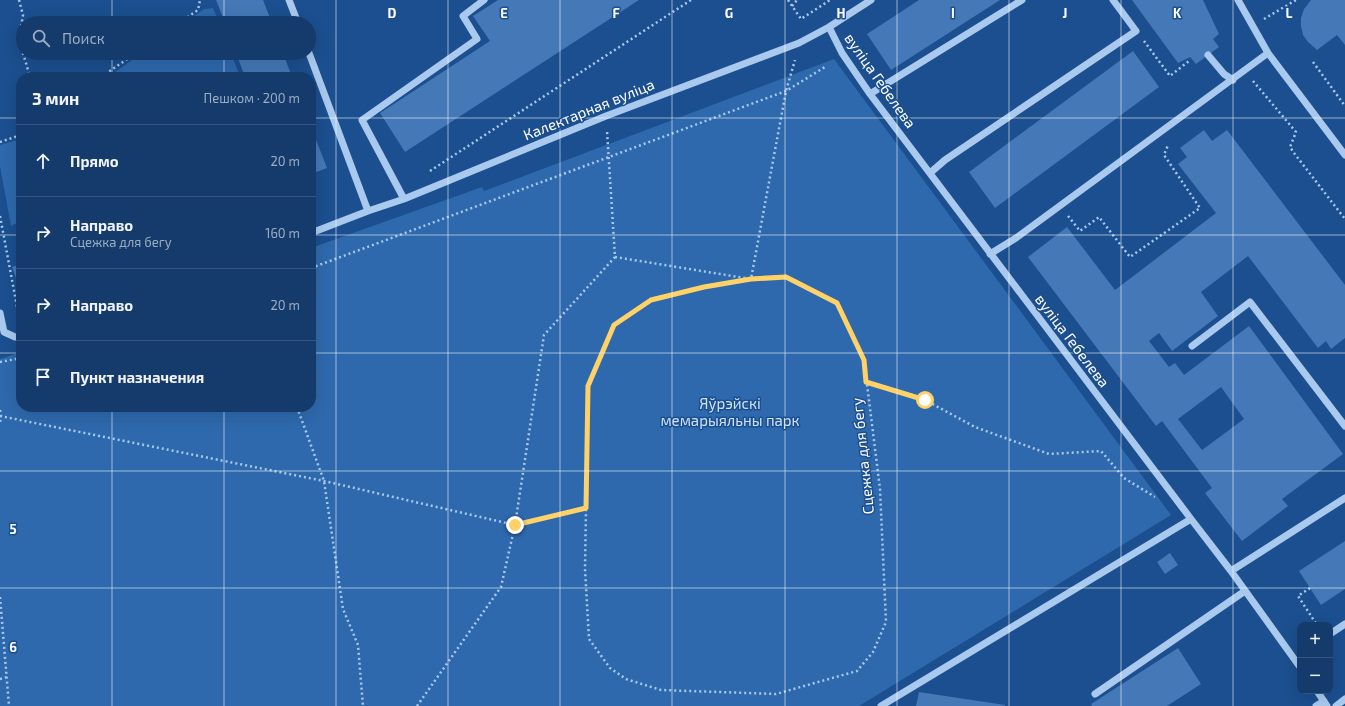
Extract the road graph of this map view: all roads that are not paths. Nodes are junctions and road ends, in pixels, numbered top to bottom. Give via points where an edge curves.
1 (289, 0) edge
2 (484, 0) edge
3 (871, 0) edge
4 (1022, 0) edge
5 (1113, 0) edge
6 (1238, 0) edge
7 (295, 16) edge
8 (829, 27) junction
9 (1268, 53) junction
10 (1208, 55) dead end
11 (312, 60) edge
12 (1233, 80) junction
13 (870, 94) junction
14 (1345, 155) edge
15 (930, 173) junction
16 (404, 199) junction
17 (368, 211) junction
18 (316, 231) edge
19 (990, 254) junction
20 (0, 313) edge
21 (16, 338) edge
22 (1192, 346) dead end
23 (1345, 426) edge
24 (1345, 498) edge
25 (1190, 519) junction
26 (1231, 571) junction
27 (1246, 591) junction
28 (1345, 624) edge
29 (1333, 632) edge
30 (1297, 656) edge
31 (1095, 694) dead end
32 (1319, 694) edge
33 (1345, 699) edge
34 (1326, 704) edge
35 (881, 706) edge
36 (1316, 706) edge
37 (1336, 706) edge

1 - 7 street
2 - 16 street via 463,16 476,39 362,120
3 - 8 street, Калектарная вуліца
4 - 13 street
5 - 15 street via 1136,31 945,160
6 - 9 street
8 - 13 street, вуліца Гебелева via 842,53
8 - 16 street, Калектарная вуліца via 799,43 606,116
9 - 12 street
9 - 14 street
10 - 12 street via 1224,74
11 - 17 street
12 - 19 street
13 - 15 street, вуліца Гебелева
15 - 19 street, вуліца Гебелева
16 - 17 street, Калектарная вуліца
17 - 18 street, Калектарная вуліца
19 - 25 street, вуліца Гебелева
20 - 21 street via 4,332
22 - 23 street via 1250,302
24 - 26 street
25 - 26 street, вуліца Гебелева
25 - 35 street
26 - 27 street, вуліца Гебелева
27 - 30 street, вуліца Гебелева
27 - 31 street
28 - 29 street
32 - 34 street
33 - 37 street
34 - 36 street

